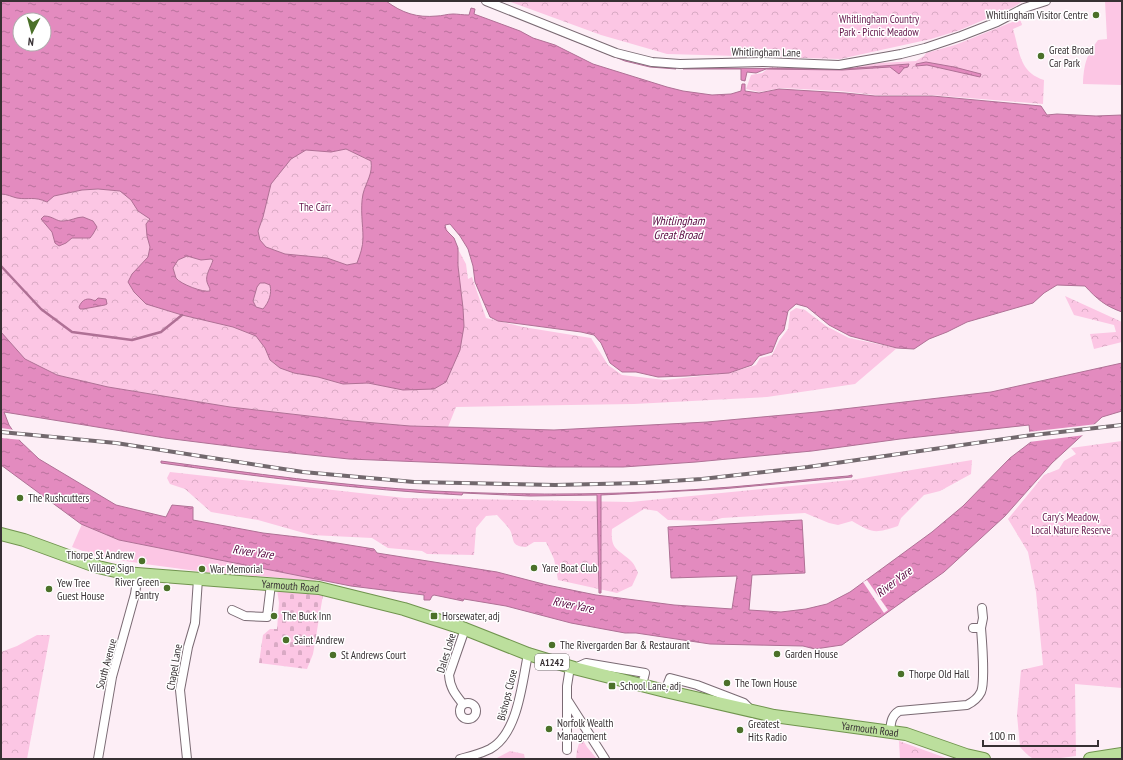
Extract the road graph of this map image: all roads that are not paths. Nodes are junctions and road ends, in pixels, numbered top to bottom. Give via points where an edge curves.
1 (486, 1) edge
2 (1046, 1) edge
3 (1, 534) edge
4 (138, 574) junction
5 (198, 579) junction
6 (271, 584) junction
7 (982, 608) dead end
8 (232, 610) dead end
9 (465, 629) junction
10 (528, 654) junction
11 (572, 667) junction
12 (567, 700) junction
13 (463, 704) dead end
14 (890, 731) junction
15 (567, 750) dead end
16 (1122, 754) edge
17 (98, 759) edge
18 (187, 759) edge
19 (460, 759) edge
20 (605, 759) edge
21 (984, 759) edge
22 (1090, 759) edge

1 - 2 street, Whitlingham Lane via 616,54 652,62 763,62 839,66 926,48
3 - 4 main road, Yarmouth Road / A1242 via 98,567
4 - 5 main road, Yarmouth Road / A1242
4 - 17 street, South Avenue via 136,594 112,677
5 - 6 main road, Yarmouth Road / A1242
5 - 18 street, Chapel Lane via 195,623 180,690
6 - 8 street via 267,621
6 - 9 main road, Yarmouth Road / A1242 via 319,588 404,609
7 - 14 street via 983,618 977,628 982,687 978,697 967,705 899,711 892,718
9 - 10 main road, Yarmouth Road / A1242
9 - 13 street, Dales Loke via 449,675 452,691
10 - 11 main road, Yarmouth Road / A1242
10 - 19 street, Bishops Close via 514,717 503,738 492,748
11 - 12 street via 567,686
11 - 14 main road, Yarmouth Road / A1242 via 752,712
12 - 15 street
12 - 20 street
14 - 21 main road, Yarmouth Road / A1242
16 - 22 main road

